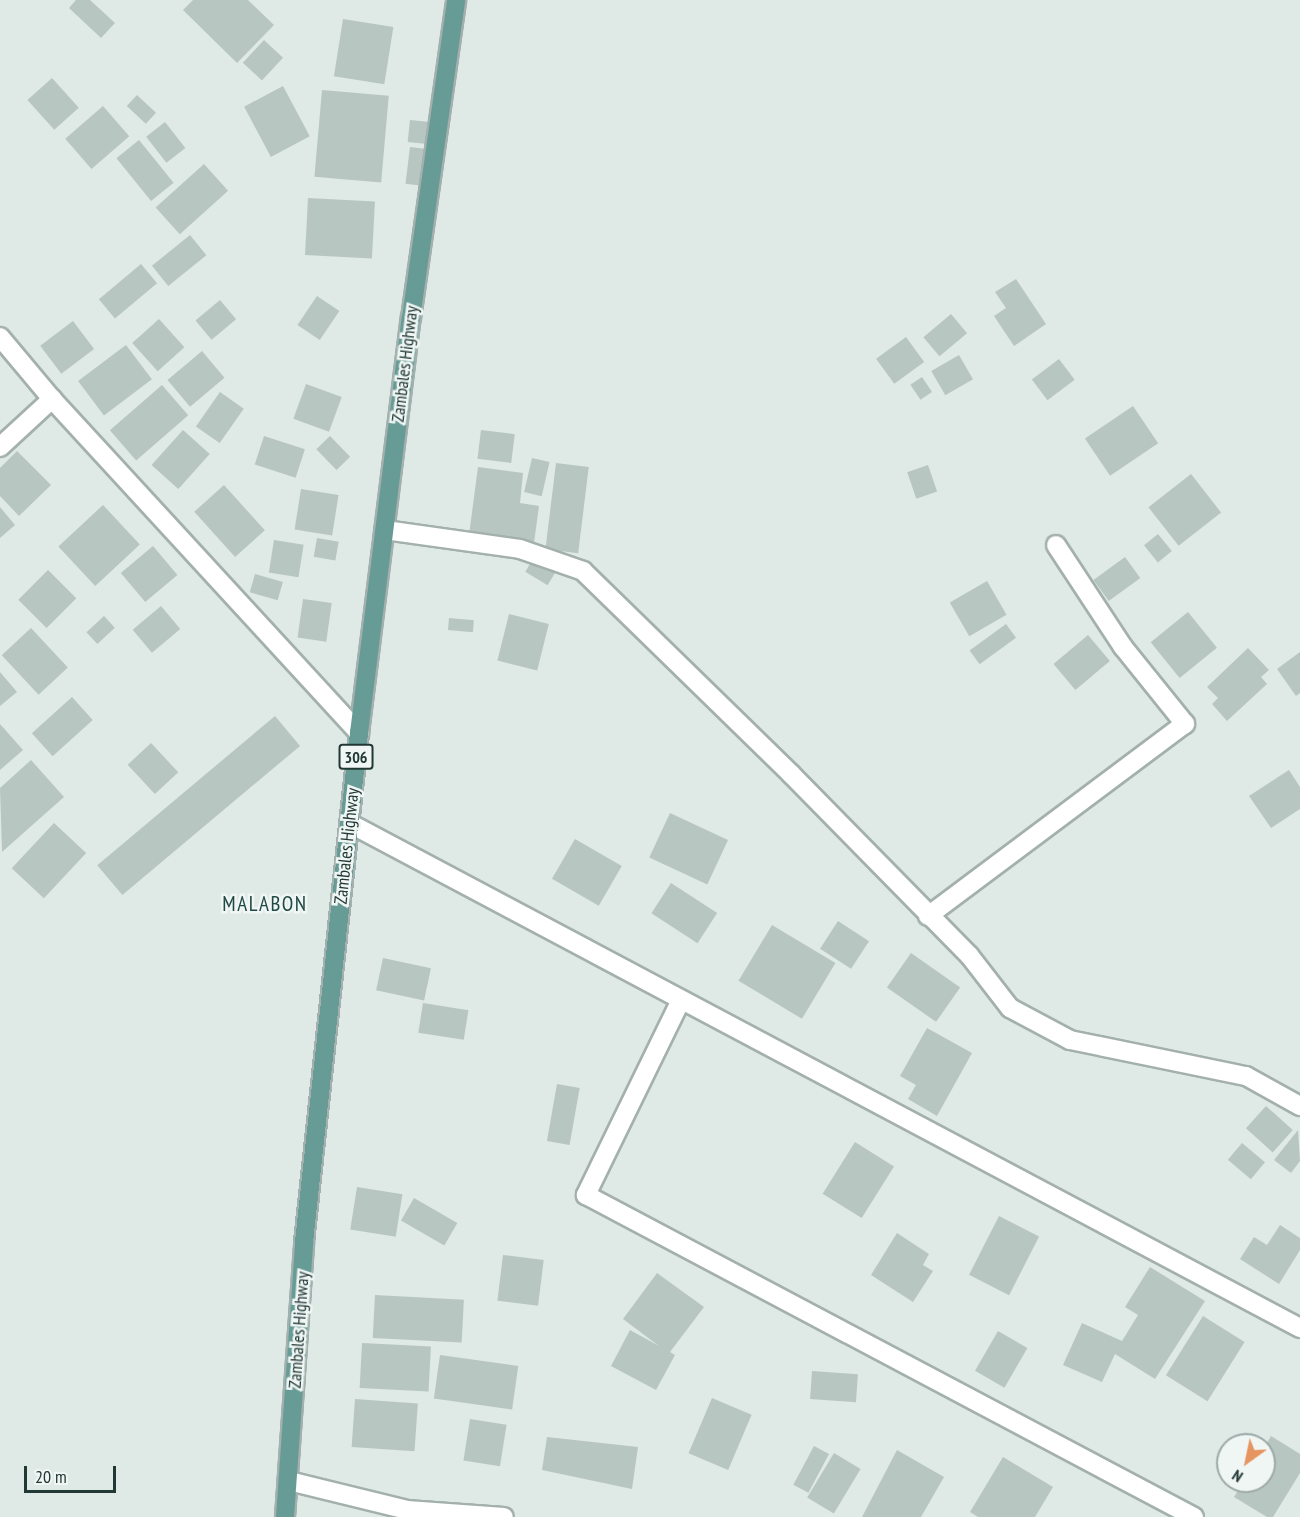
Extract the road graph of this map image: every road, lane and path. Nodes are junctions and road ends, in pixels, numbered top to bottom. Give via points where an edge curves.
1 (456, 0) edge
2 (0, 337) edge
3 (52, 399) junction
4 (0, 447) edge
5 (384, 530) junction
6 (1056, 545) dead end
7 (359, 733) junction
8 (349, 823) junction
9 (928, 916) junction
10 (680, 1002) junction
11 (1300, 1106) edge
12 (1300, 1328) edge
13 (289, 1481) junction
14 (285, 1517) edge
15 (504, 1517) edge
16 (1194, 1517) edge

1 - 5 main road, Zambales Highway / 306
2 - 3 street
3 - 4 street
3 - 7 street
5 - 7 main road, Zambales Highway / 306
5 - 9 street via 520,549 583,571 791,774
6 - 9 street via 1123,647 1185,724
7 - 8 main road, Zambales Highway / 306
8 - 10 street
8 - 13 main road, Zambales Highway / 306 via 304,1242
9 - 11 street via 969,955 1010,1008 1070,1040 1246,1076
10 - 12 street
10 - 16 street via 586,1195
13 - 14 main road, Zambales Highway / 306
13 - 15 street via 407,1510

